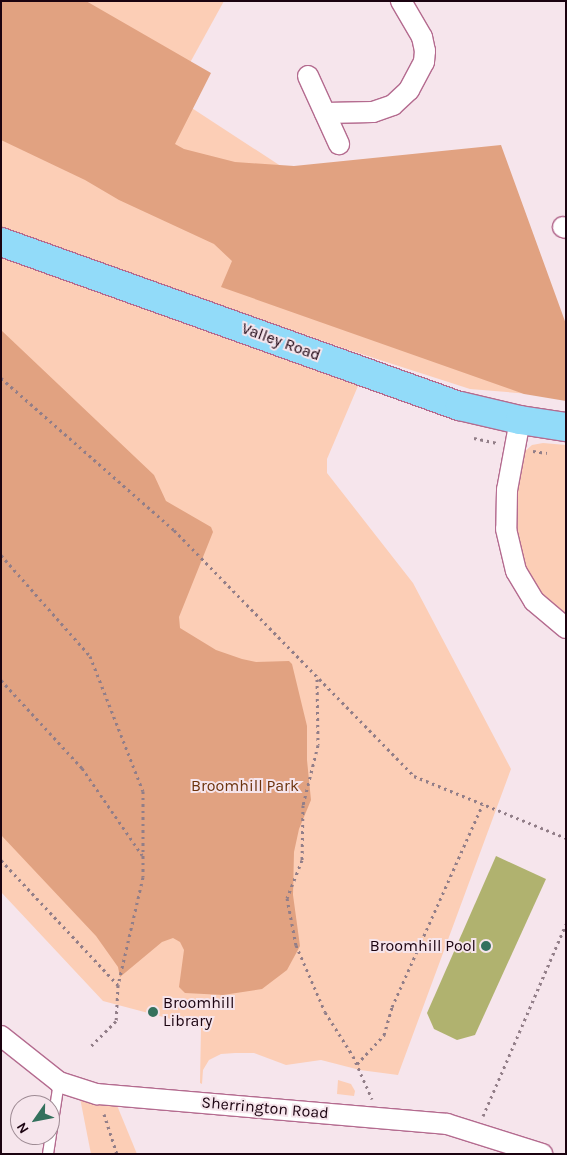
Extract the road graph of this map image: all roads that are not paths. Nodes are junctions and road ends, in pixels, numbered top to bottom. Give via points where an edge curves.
1 (401, 1) edge
2 (308, 76) dead end
3 (325, 113) junction
4 (339, 144) dead end
5 (1, 242) edge
6 (520, 420) junction
7 (566, 427) edge
8 (566, 628) edge
9 (1, 1036) edge
10 (58, 1082) junction
11 (48, 1154) edge
12 (542, 1154) edge

1 - 3 street via 422,37 425,51 424,62 409,90 393,105 373,112
2 - 3 street
3 - 4 street
5 - 6 main road, Valley Road via 451,402
6 - 7 main road, Valley Road
6 - 8 street via 507,490 506,529 516,571 534,601
9 - 10 street, Sherrington Road
10 - 11 lane
10 - 12 street, Sherrington Road via 97,1094 448,1124

